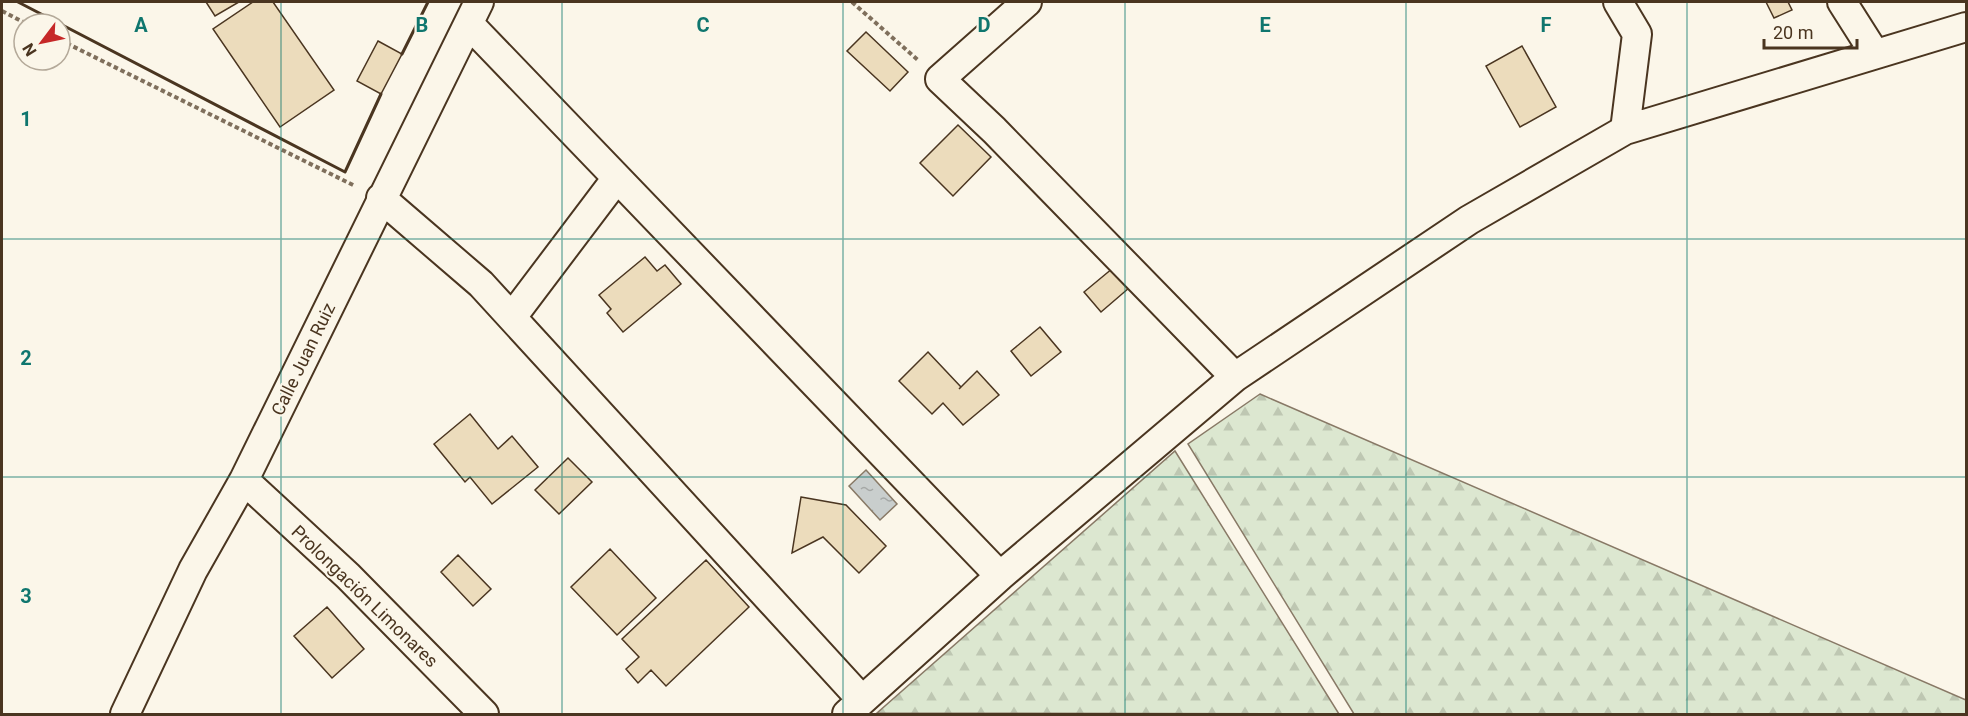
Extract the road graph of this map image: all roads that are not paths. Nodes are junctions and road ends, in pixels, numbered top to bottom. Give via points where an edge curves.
1 (1027, 2) edge
2 (1618, 2) edge
3 (1842, 2) edge
4 (474, 13) edge
5 (1966, 27) edge
6 (1875, 54) junction
7 (1625, 130) junction
8 (617, 178) junction
9 (381, 198) junction
10 (512, 317) junction
11 (1235, 377) junction
12 (244, 480) junction
13 (1000, 576) junction
14 (854, 707) edge
15 (125, 714) edge
16 (484, 714) edge

1 - 11 street via 940,79
2 - 7 street via 1637,34
3 - 6 street
4 - 8 street
4 - 9 street, Calle Juan Ruiz
5 - 6 street
6 - 7 street
7 - 11 street via 1469,220
8 - 10 street
8 - 13 street
9 - 10 street via 481,284
9 - 12 street, Calle Juan Ruiz
10 - 14 street
11 - 13 street
12 - 15 street, Calle Juan Ruiz via 193,570
12 - 16 street, Prolongación Limonares via 348,576
13 - 14 street

